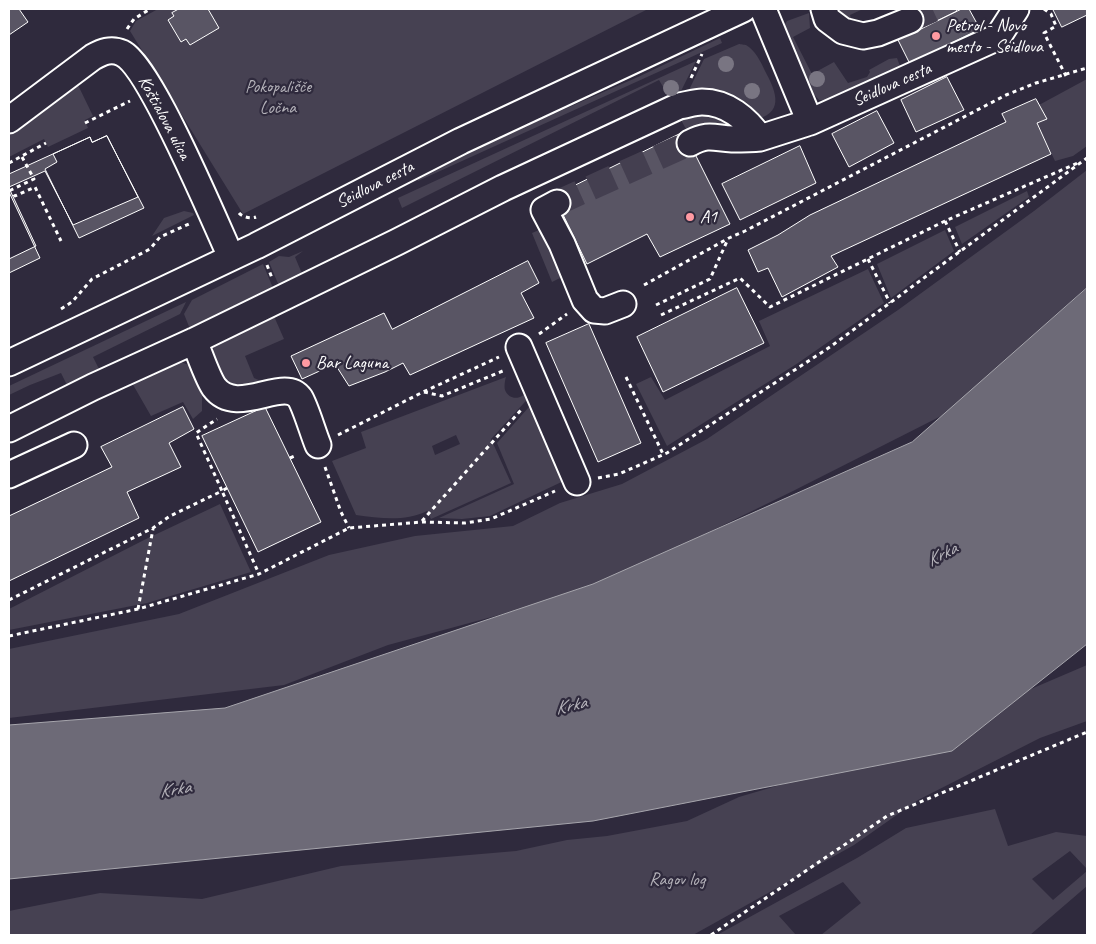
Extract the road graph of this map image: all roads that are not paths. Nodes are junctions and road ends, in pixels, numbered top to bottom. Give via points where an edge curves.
1 (743, 9) edge
2 (763, 9) edge
3 (824, 9) edge
4 (1016, 9) edge
5 (902, 14) tunnel mouth
6 (9, 120) edge
7 (810, 122) junction
8 (760, 138) junction
9 (690, 143) tunnel mouth
10 (557, 203) tunnel mouth
11 (231, 257) junction
12 (623, 304) dead end
13 (194, 341) junction
14 (522, 354) road end
15 (9, 363) edge
16 (9, 429) edge
17 (74, 444) dead end
18 (318, 445) road end
19 (9, 475) edge
20 (577, 482) dead end

1 - 11 street, Seidlova cesta via 461,141
2 - 7 street
3 - 5 street via 827,20 842,31 862,36 878,33
4 - 7 street, Seidlova cesta via 998,37
6 - 11 street, Koštialova ulica via 102,52 113,50 128,57 151,89 201,188
7 - 8 street, Seidlova cesta
8 - 9 street, Seidlova cesta via 718,136
8 - 13 street via 752,125 718,104 702,102 679,106 503,188
10 - 12 street via 544,210 585,300 594,310 605,311
11 - 15 street, Seidlova cesta
13 - 16 street via 93,386
13 - 18 street via 214,387 227,397 246,399 283,391 292,392 300,398
14 - 20 street
17 - 19 street

